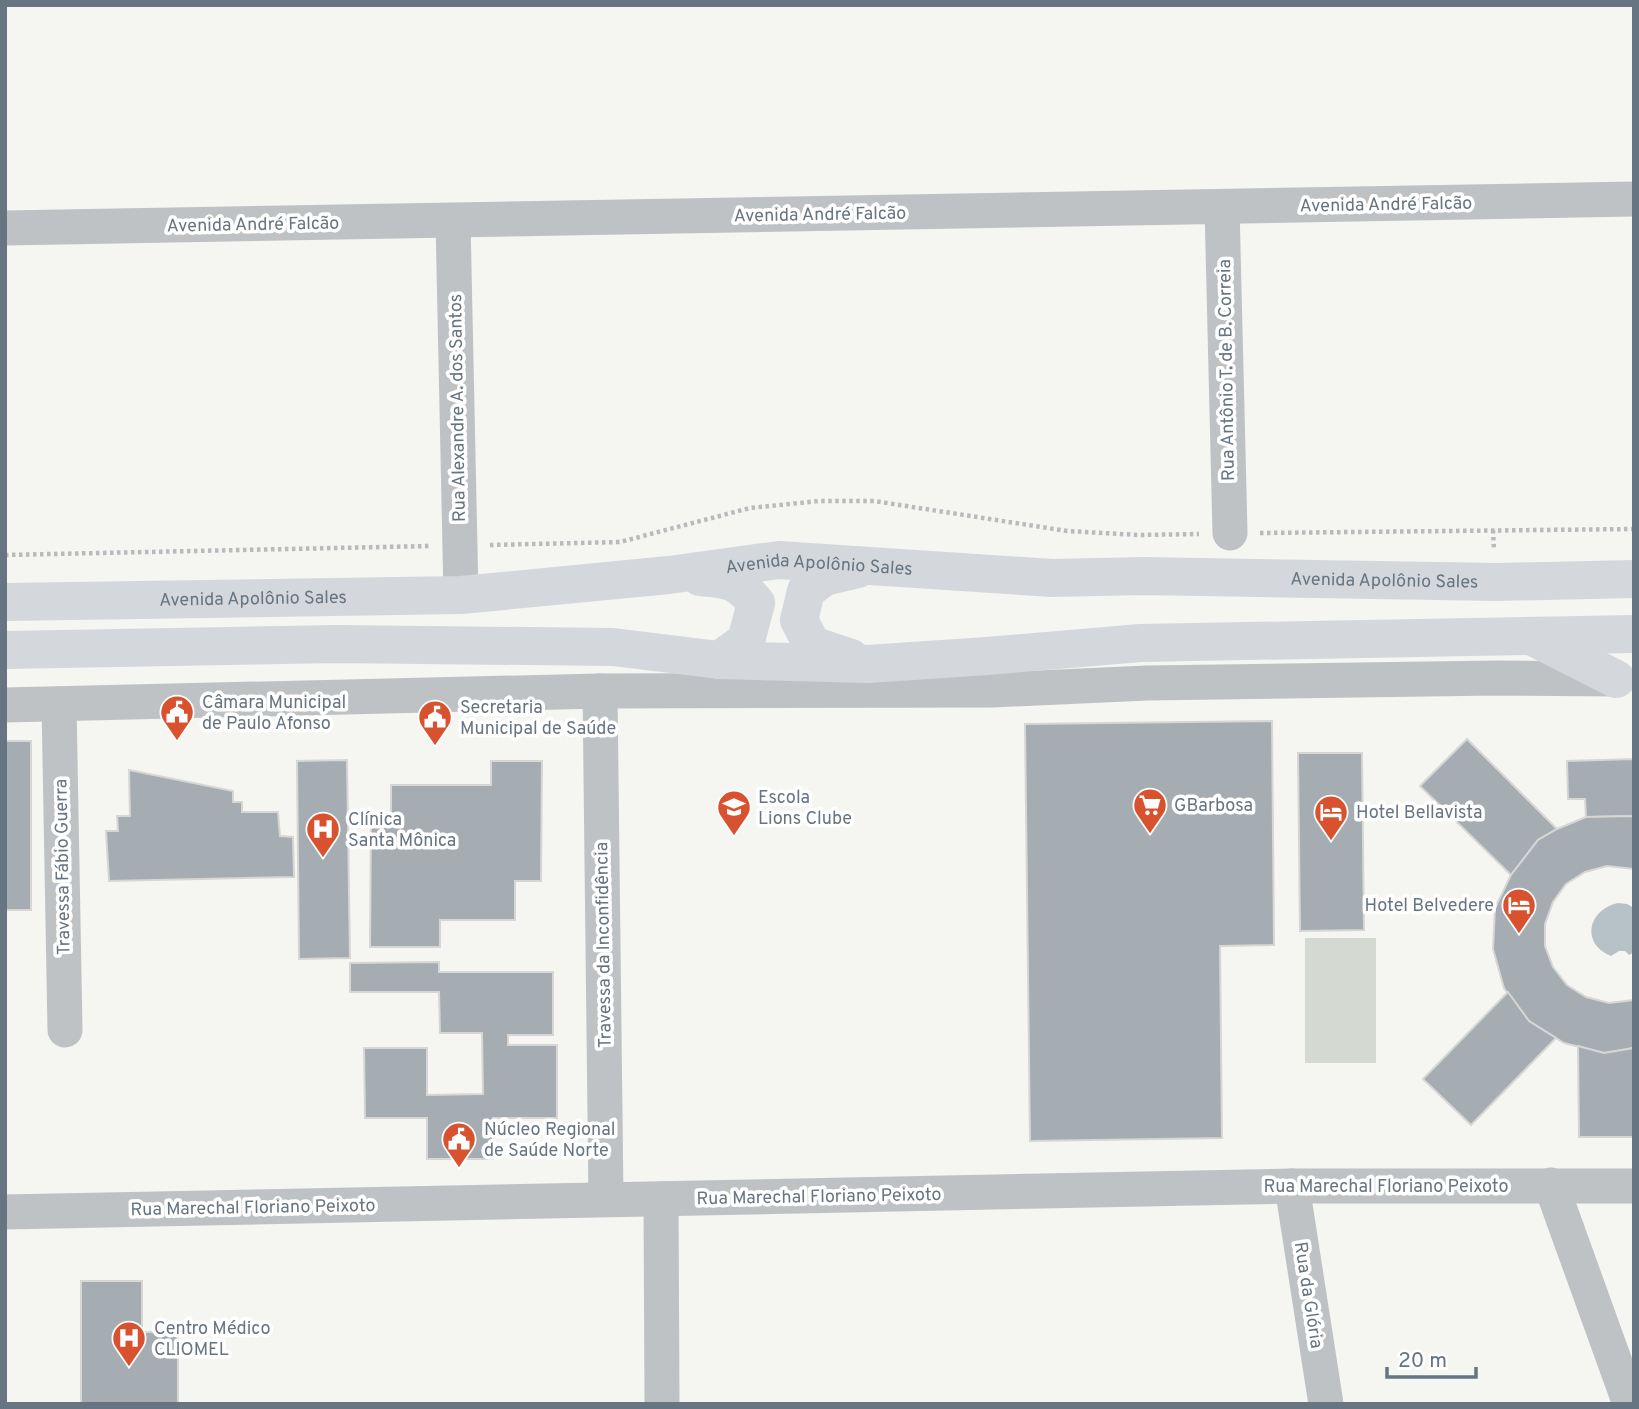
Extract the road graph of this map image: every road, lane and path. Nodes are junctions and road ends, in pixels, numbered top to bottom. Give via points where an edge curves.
1 (1634, 199) edge
2 (1222, 207) junction
3 (453, 220) junction
4 (5, 228) edge
5 (1230, 533) dead end
6 (867, 566) junction
7 (669, 575) junction
8 (1634, 579) edge
9 (461, 595) junction
10 (5, 602) edge
11 (1634, 634) edge
12 (1530, 636) junction
13 (5, 650) edge
14 (719, 660) junction
15 (868, 663) junction
16 (990, 673) junction
17 (1625, 679) edge
18 (600, 691) junction
19 (59, 704) junction
20 (5, 705) edge
21 (65, 1030) dead end
22 (1551, 1185) junction
23 (1292, 1186) junction
24 (1634, 1186) edge
25 (607, 1199) junction
26 (661, 1199) junction
27 (5, 1212) edge
28 (662, 1404) edge
29 (1326, 1404) edge
30 (1630, 1404) edge

1 - 2 street, Avenida André Falcão
2 - 3 street, Avenida André Falcão
2 - 5 street, Rua Antônio T. de B. Correia
3 - 4 street, Avenida André Falcão
3 - 9 street, Rua Alexandre A. dos Santos
6 - 7 street, Avenida Apolônio Sales via 779,559
6 - 8 street, Avenida Apolônio Sales via 1052,578
6 - 15 street via 824,577 806,591 799,620 812,645
7 - 9 street, Avenida Apolônio Sales
7 - 14 street via 729,580 744,588 756,603 746,641
9 - 10 street, Avenida Apolônio Sales
11 - 12 street
12 - 16 street via 1141,643
12 - 17 street
13 - 14 street via 336,644 613,647
14 - 15 street
15 - 16 street
16 - 17 street via 1174,683
16 - 18 street
18 - 19 street
18 - 25 street, Travessa da Inconfidência
19 - 20 street
19 - 21 street, Travessa Fábio Guerra
22 - 23 street, Rua Marechal Floriano Peixoto
22 - 24 street, Rua Marechal Floriano Peixoto
22 - 30 street
23 - 26 street, Rua Marechal Floriano Peixoto
23 - 29 street, Rua da Glória
25 - 26 street, Rua Marechal Floriano Peixoto
25 - 27 street, Rua Marechal Floriano Peixoto
26 - 28 street

